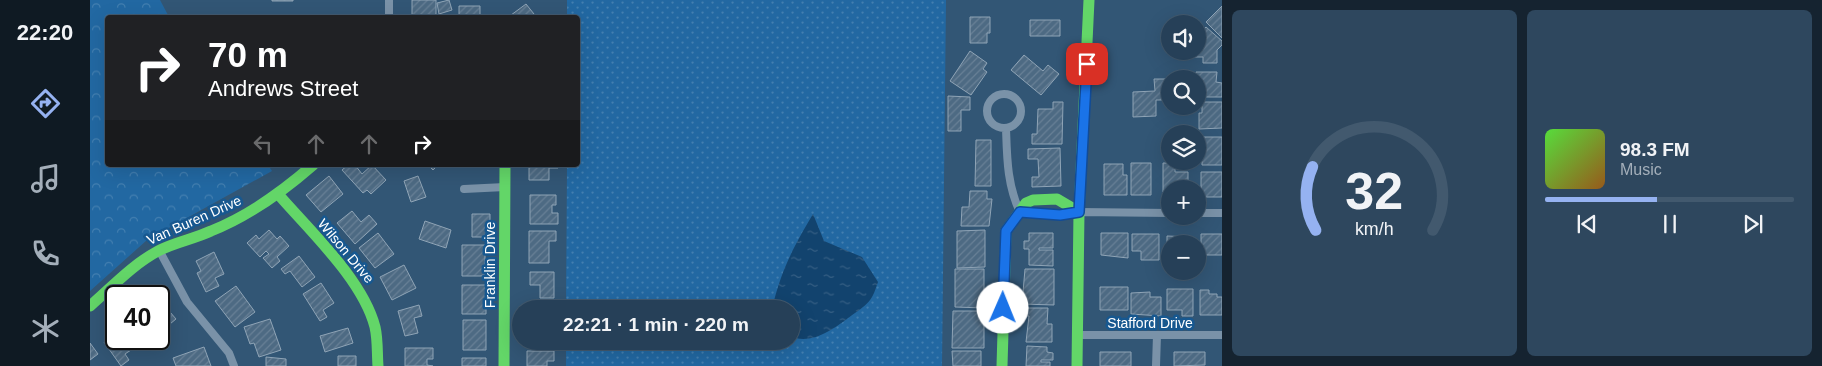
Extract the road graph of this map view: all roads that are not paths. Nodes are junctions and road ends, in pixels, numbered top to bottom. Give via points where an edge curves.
1 (389, 0) edge
2 (1089, 0) edge
3 (389, 15) edge
4 (1006, 128) junction
5 (311, 167) edge
6 (505, 167) edge
7 (505, 187) junction
8 (464, 189) dead end
9 (278, 194) junction
10 (1020, 212) junction
11 (1079, 212) junction
12 (1161, 213) edge
13 (1206, 213) edge
14 (1222, 213) edge
15 (159, 250) junction
16 (90, 306) edge
17 (1077, 335) junction
18 (1157, 335) junction
19 (1222, 335) edge
20 (234, 366) edge
21 (378, 366) edge
22 (504, 366) edge
23 (1002, 366) edge
24 (1077, 366) edge
25 (1156, 366) edge

1 - 3 street
2 - 11 street
4 - 4 street via 1015,124 1021,110 1017,100 1003,95 992,100 988,110 990,121
4 - 10 street via 1009,182
5 - 9 street, Van Buren Drive
6 - 7 street, Franklin Drive
7 - 8 street
7 - 22 street, Franklin Drive
9 - 15 street, Van Buren Drive via 246,216
9 - 21 street, Wilson Drive via 364,298 374,328
10 - 11 street via 1026,203 1033,200 1056,200
10 - 23 street via 1006,231
11 - 12 street
11 - 17 street
13 - 14 street
15 - 16 street, Van Buren Drive
15 - 20 street via 187,302 229,353
17 - 18 street, Stafford Drive
17 - 24 street
18 - 19 street, Stafford Drive
18 - 25 street

